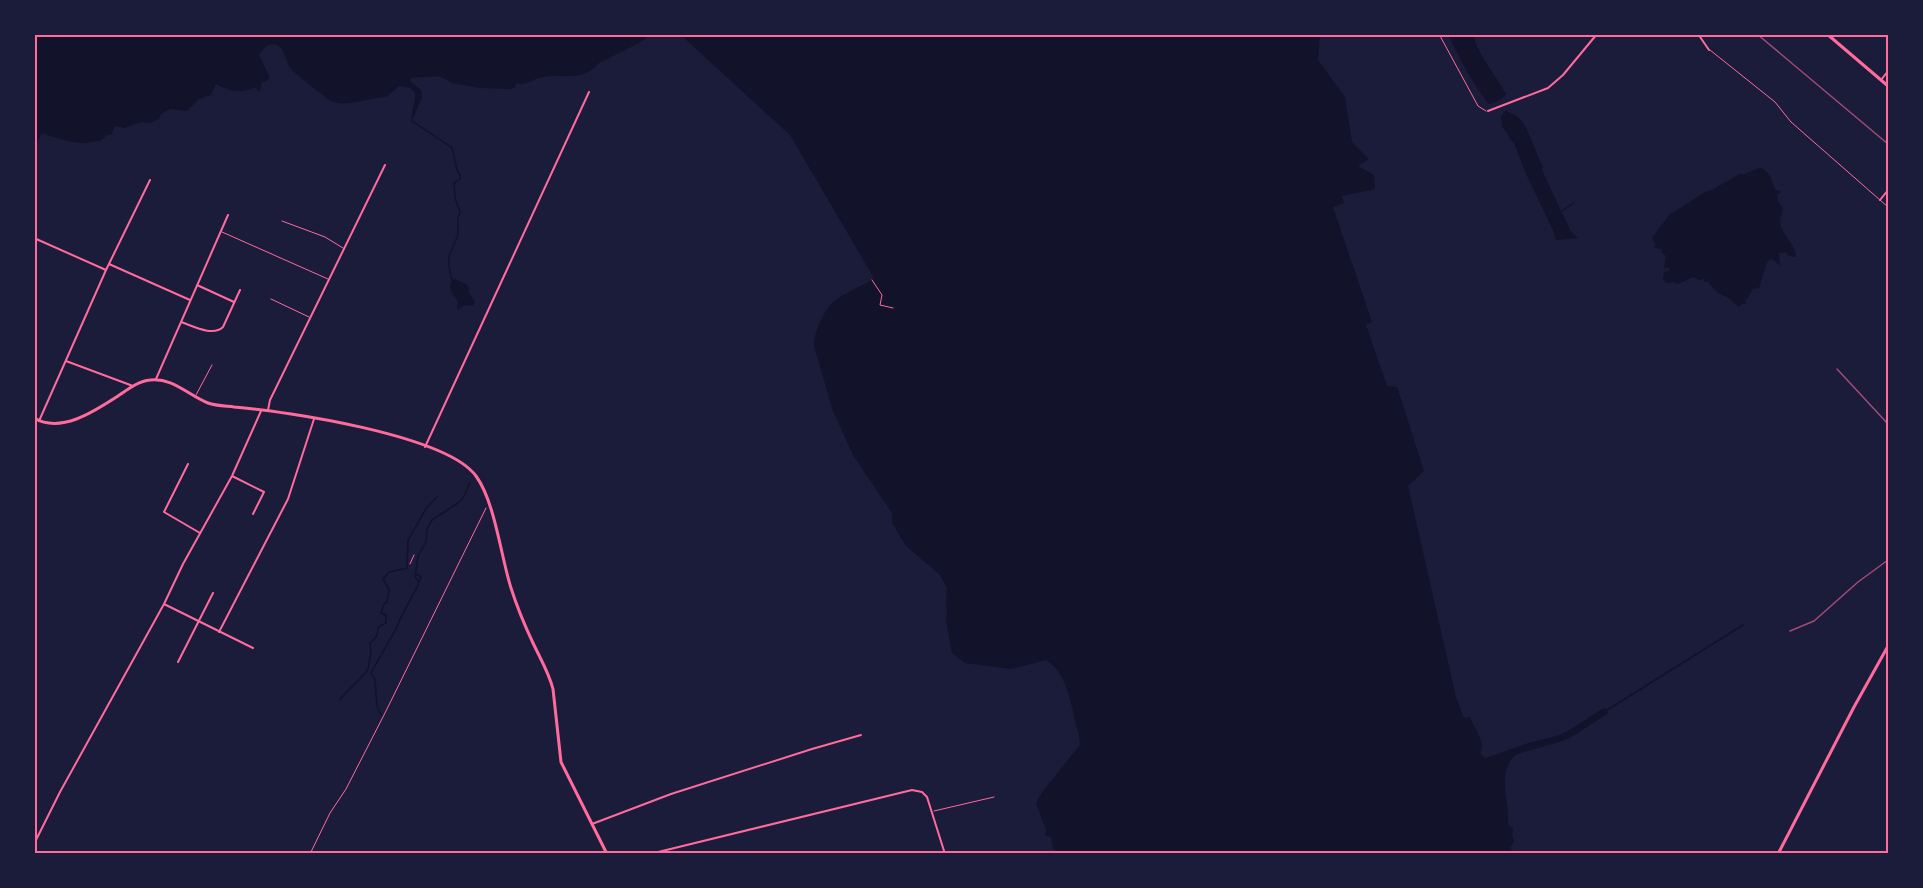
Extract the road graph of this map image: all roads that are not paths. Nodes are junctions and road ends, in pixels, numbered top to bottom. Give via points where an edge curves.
1 (1440, 34) edge
2 (1597, 34) edge
3 (1698, 34) edge
4 (1827, 34) edge
5 (1709, 50) joint
6 (1888, 71) edge
7 (1881, 80) junction
8 (1888, 86) edge
9 (589, 92) dead end
10 (1488, 111) joint
11 (385, 165) dead end
12 (150, 180) dead end
13 (1888, 190) edge
14 (1880, 200) junction
15 (1888, 207) edge
16 (228, 215) dead end
17 (282, 221) dead end
18 (220, 232) junction
19 (34, 238) edge
20 (344, 249) junction
21 (109, 264) junction
22 (106, 270) junction
23 (330, 279) junction
24 (197, 285) junction
25 (240, 290) dead end
26 (272, 299) dead end
27 (190, 300) junction
28 (234, 302) junction
29 (311, 318) junction
30 (181, 322) junction
31 (66, 361) junction
32 (212, 366) dead end
33 (156, 380) junction
34 (133, 386) junction
35 (195, 396) junction
36 (261, 410) junction
37 (268, 410) junction
38 (37, 419) edge
39 (314, 419) junction
40 (426, 447) junction
41 (188, 464) dead end
42 (232, 476) junction
43 (253, 514) dead end
44 (200, 533) junction
45 (213, 593) dead end
46 (164, 604) junction
47 (199, 622) junction
48 (219, 632) junction
49 (1888, 646) edge
50 (253, 648) dead end
51 (178, 662) dead end
52 (861, 735) dead end
53 (994, 797) dead end
54 (932, 811) junction
55 (592, 824) junction
56 (34, 844) edge
57 (1026, 853) edge
58 (607, 854) edge
59 (650, 854) edge
60 (945, 854) edge
61 (1021, 854) edge
62 (1778, 854) edge

1 - 10 lane via 1478,106
2 - 10 street via 1548,88
3 - 5 street
4 - 7 street
5 - 14 lane via 1775,102 1791,122
6 - 7 street
7 - 8 street
9 - 40 street
11 - 20 street
12 - 21 street
13 - 14 street
14 - 15 lane
16 - 18 street
17 - 20 lane via 325,237
18 - 23 lane
18 - 24 street
19 - 22 street
20 - 23 street
21 - 22 street
21 - 27 street
22 - 31 street
23 - 29 street
24 - 27 street
24 - 28 street
25 - 28 street
26 - 29 lane
27 - 30 street
28 - 30 street via 219,331
29 - 37 street
30 - 33 street
31 - 34 street
31 - 38 street
32 - 35 lane
33 - 34 street
33 - 35 street via 167,381
34 - 38 street via 100,408 67,422 52,424
35 - 36 street via 214,405
36 - 37 street
36 - 42 street
37 - 39 street
39 - 40 street via 384,432
39 - 48 street via 288,499
40 - 55 street via 459,462 474,474 484,490 512,590 550,678 561,762
41 - 44 street via 164,512
42 - 43 street via 264,492
42 - 44 street
44 - 46 street
45 - 47 street
46 - 47 street
46 - 56 street
47 - 48 street
47 - 51 street
48 - 50 street
49 - 62 street
52 - 55 street via 666,796
53 - 54 lane
54 - 59 street via 924,794 912,789
54 - 60 street
55 - 58 street
57 - 61 lane

